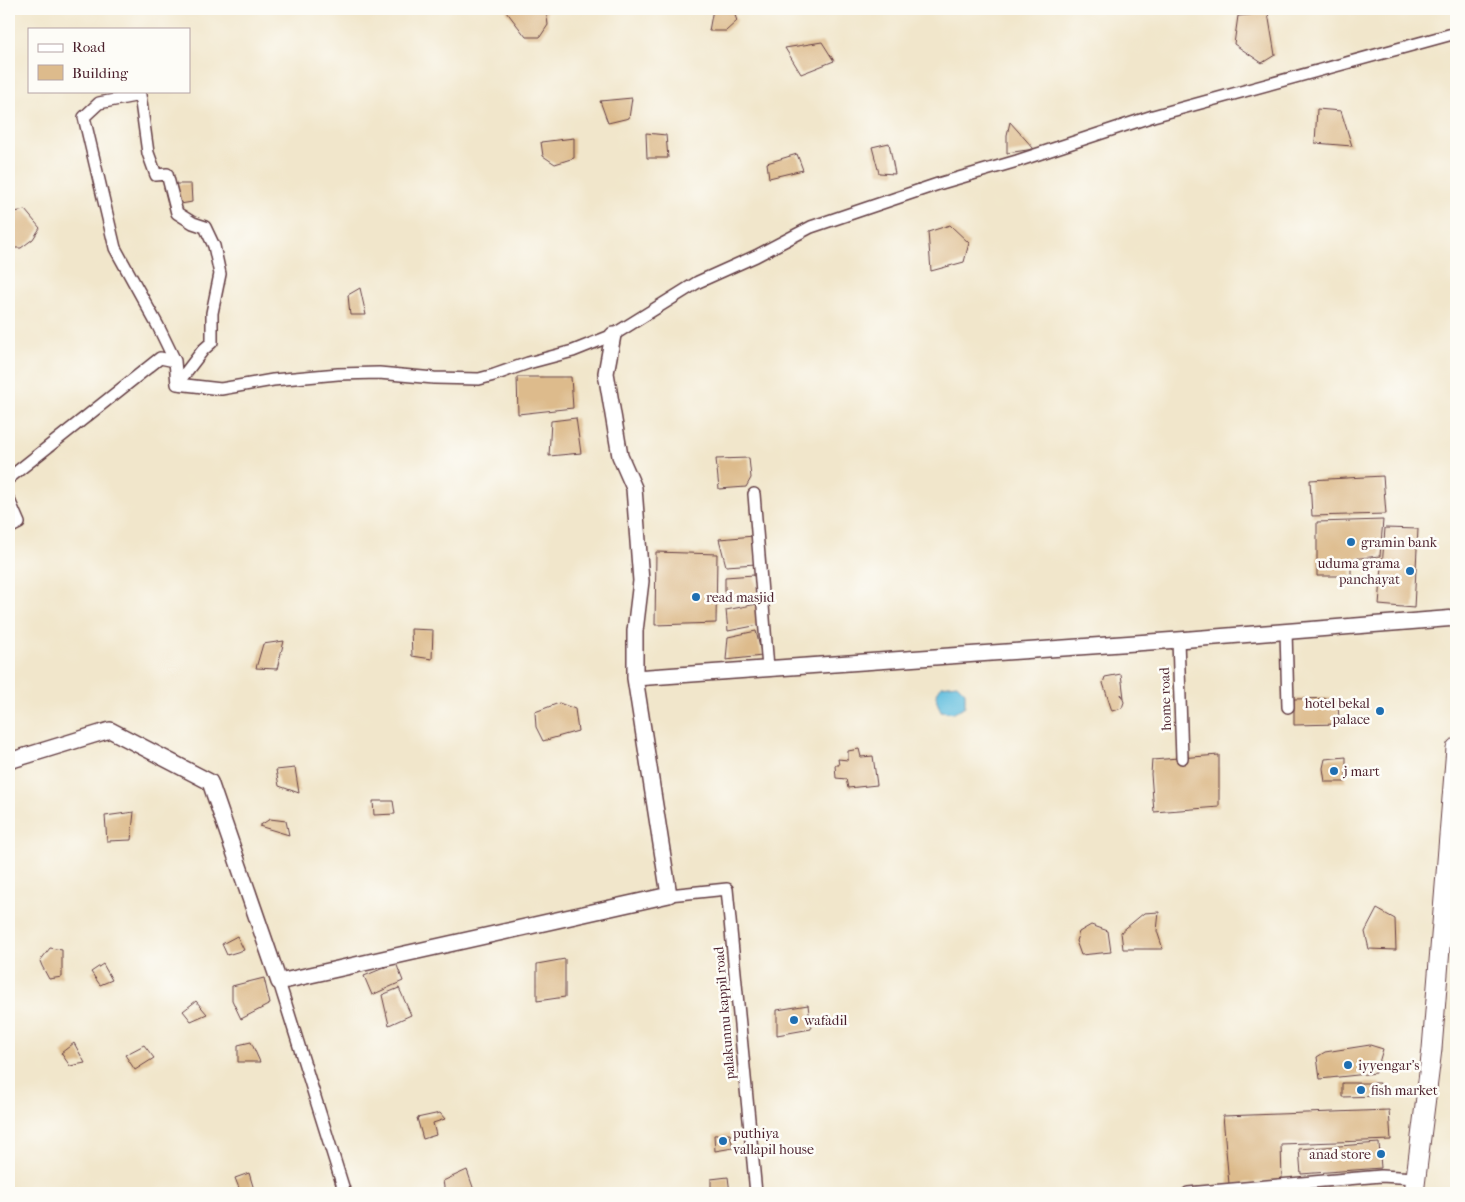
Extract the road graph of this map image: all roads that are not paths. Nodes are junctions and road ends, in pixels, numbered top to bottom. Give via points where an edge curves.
1 (1456, 33) edge
2 (613, 335) junction
3 (175, 361) junction
4 (177, 384) junction
5 (9, 478) edge
6 (754, 494) dead end
7 (9, 500) edge
8 (9, 528) edge
9 (1456, 618) edge
10 (1286, 631) junction
11 (1178, 640) junction
12 (768, 668) junction
13 (635, 678) junction
14 (1288, 707) dead end
15 (1456, 748) edge
16 (1182, 758) dead end
17 (9, 761) edge
18 (669, 896) junction
19 (278, 982) junction
20 (1415, 1186) edge
21 (345, 1193) edge
22 (756, 1193) edge
23 (1188, 1193) edge

1 - 2 street via 1153,116 812,227 698,282
2 - 4 street via 573,351 479,379 379,373 273,380 221,389
2 - 13 street via 606,372 620,456 634,488 641,581 635,632
3 - 4 street
3 - 4 street via 115,248 84,117 98,103 140,95 148,153 156,175 168,174 177,213 205,227 214,246 220,274 212,313 212,342
3 - 5 street via 160,358
6 - 12 street
7 - 8 street via 19,523
9 - 10 street
10 - 11 street
10 - 14 street
11 - 12 street
11 - 16 street, home road
12 - 13 street
13 - 18 street
15 - 20 main road via 1432,1049
17 - 19 street via 110,730 210,782
18 - 19 street
18 - 22 street, palakunnu kappil road via 727,889
19 - 21 street
20 - 23 street via 1382,1176

